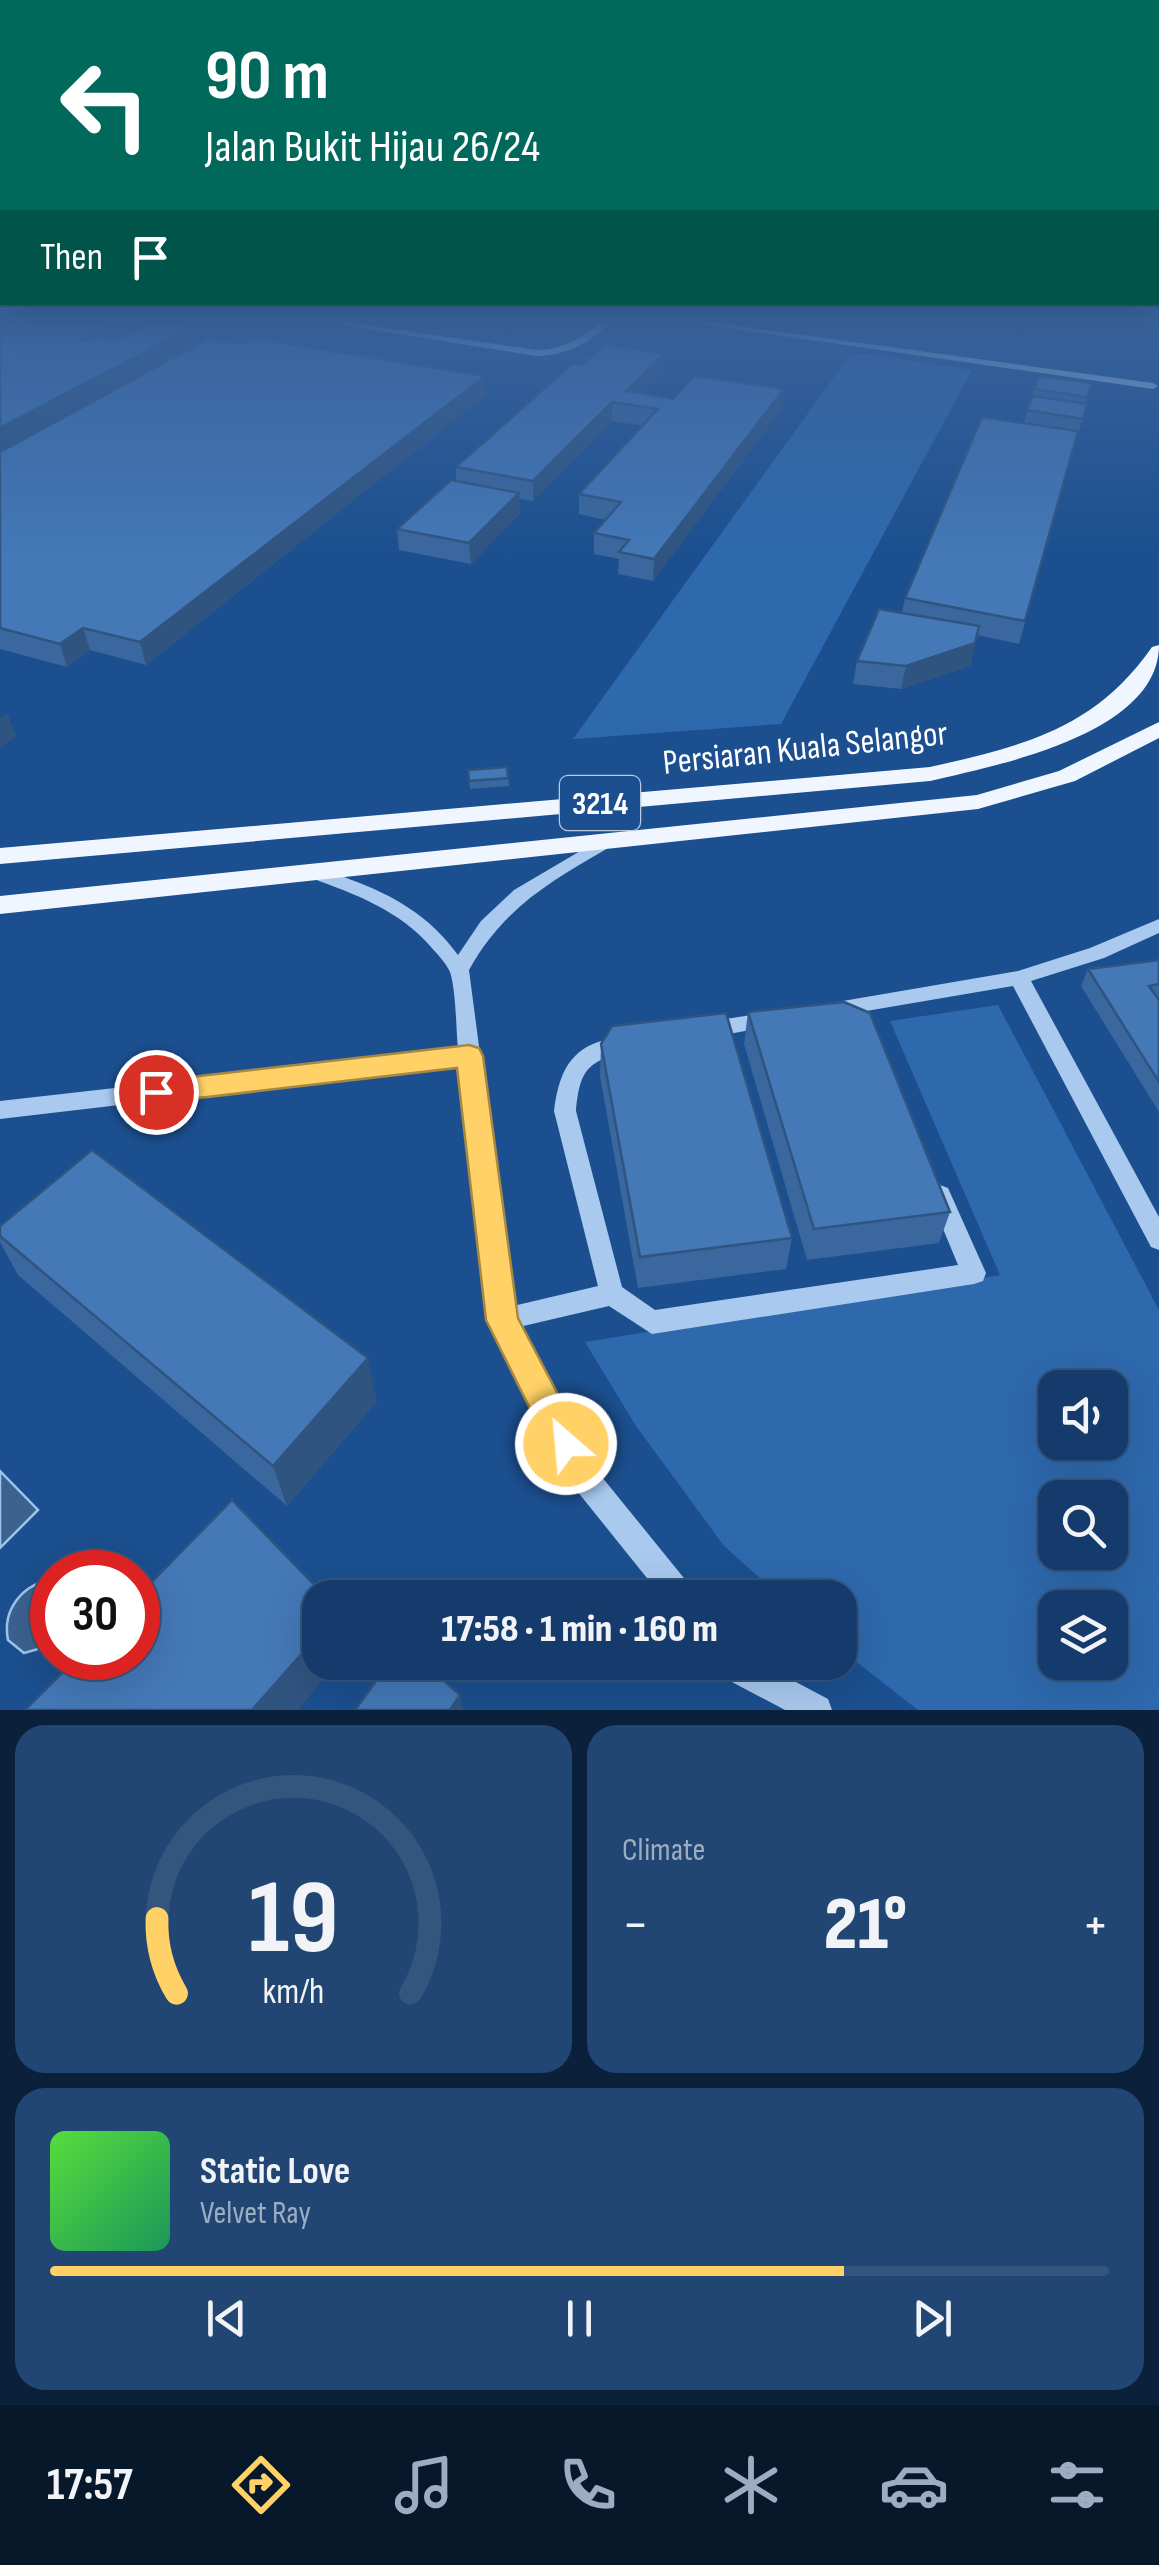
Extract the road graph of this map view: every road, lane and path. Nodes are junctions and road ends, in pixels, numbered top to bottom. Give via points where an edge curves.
1 (1159, 650) edge
2 (1159, 730) edge
3 (604, 843) junction
4 (0, 856) edge
5 (317, 874) junction
6 (0, 905) edge
7 (1159, 925) edge
8 (459, 970) junction
9 (1019, 978) junction
10 (684, 1034) edge
11 (645, 1040) edge
12 (469, 1056) junction
13 (0, 1110) edge
14 (928, 1166) edge
15 (1158, 1236) edge
16 (612, 1294) junction
17 (502, 1320) junction
18 (667, 1580) edge
19 (760, 1680) edge
20 (818, 1710) edge

1 - 4 main road, Persiaran Kuala Selangor / 3214 via 1148,672 1086,728 930,774
2 - 3 main road, Persiaran Kuala Selangor / 3214 via 1067,776 978,802
3 - 5 main road, Persiaran Kuala Selangor / 3214
3 - 8 street via 507,902 476,935
5 - 6 main road, Persiaran Kuala Selangor / 3214
5 - 8 street via 384,898 417,918
7 - 9 street
8 - 12 street
9 - 10 street via 862,1014
9 - 15 street
11 - 16 street via 606,1046 580,1060 568,1080 565,1110
12 - 13 street
12 - 17 street
14 - 16 street via 974,1273 652,1322
16 - 17 street
17 - 18 street via 582,1476
19 - 20 street

